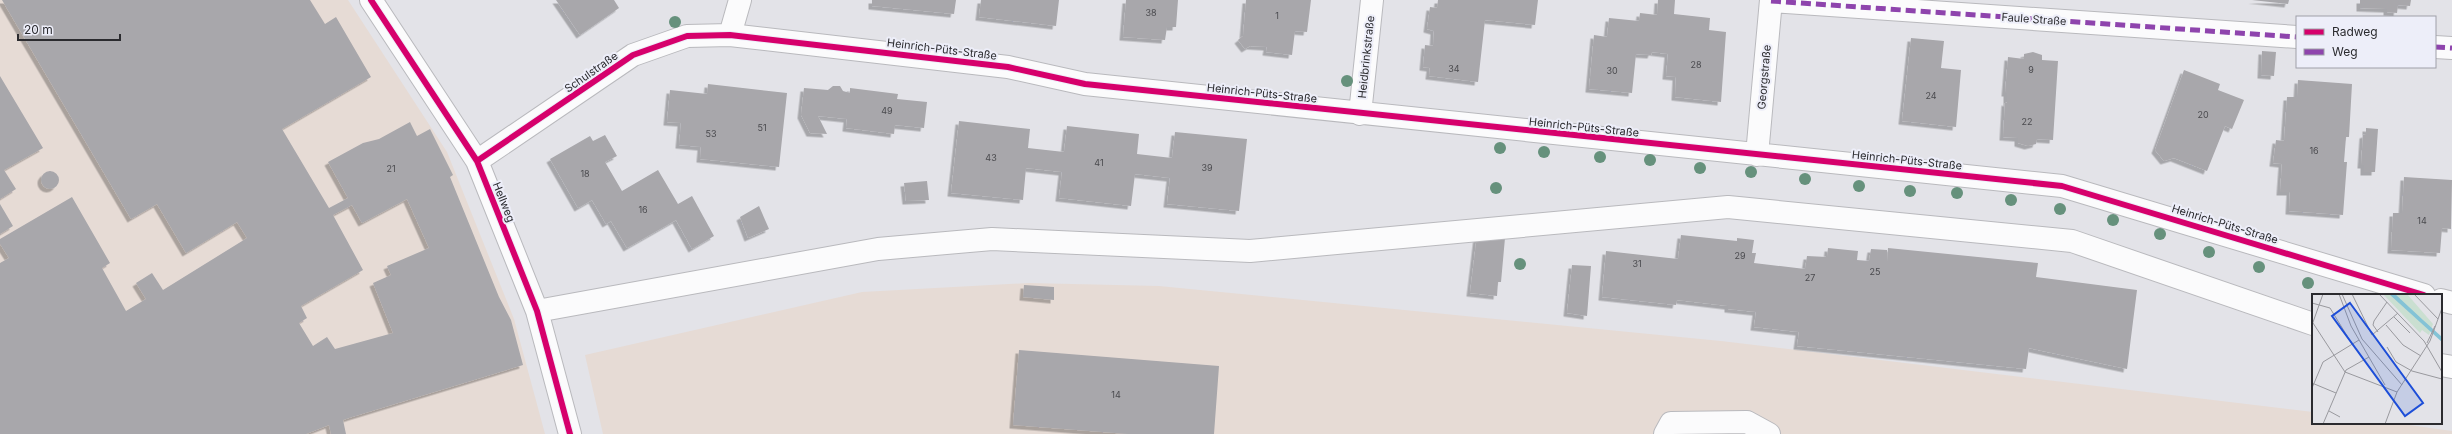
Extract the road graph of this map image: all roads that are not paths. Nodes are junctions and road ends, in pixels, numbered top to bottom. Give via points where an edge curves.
1 (371, 0) edge
2 (740, 0) edge
3 (1372, 0) edge
4 (1771, 0) edge
5 (730, 35) junction
6 (2296, 37) edge
7 (2436, 47) edge
8 (2452, 48) edge
9 (1360, 114) junction
10 (1757, 155) junction
11 (477, 161) junction
12 (2421, 294) edge
13 (2442, 300) edge
14 (2452, 303) edge
15 (537, 311) junction
16 (2312, 324) edge
17 (2442, 365) edge
18 (2452, 367) edge
19 (570, 434) edge
20 (1665, 434) edge
21 (1769, 434) edge

1 - 11 street, Hellweg
2 - 5 street
3 - 9 street, Heidbrinkstraße
4 - 6 street, Faule Straße
4 - 10 street, Georgstraße
5 - 9 street, Heinrich-Püts-Straße via 1008,67 1085,84
5 - 11 street, Schulstraße via 688,36 633,55
7 - 8 street
9 - 10 street, Heinrich-Püts-Straße
10 - 12 street, Heinrich-Püts-Straße via 2062,186
11 - 15 street, Hellweg
13 - 14 street
15 - 16 street via 878,249 992,239 1250,251 1728,207 2072,241
15 - 19 street, Hellweg
17 - 18 street
20 - 21 street via 1671,423 1739,422 1747,422

